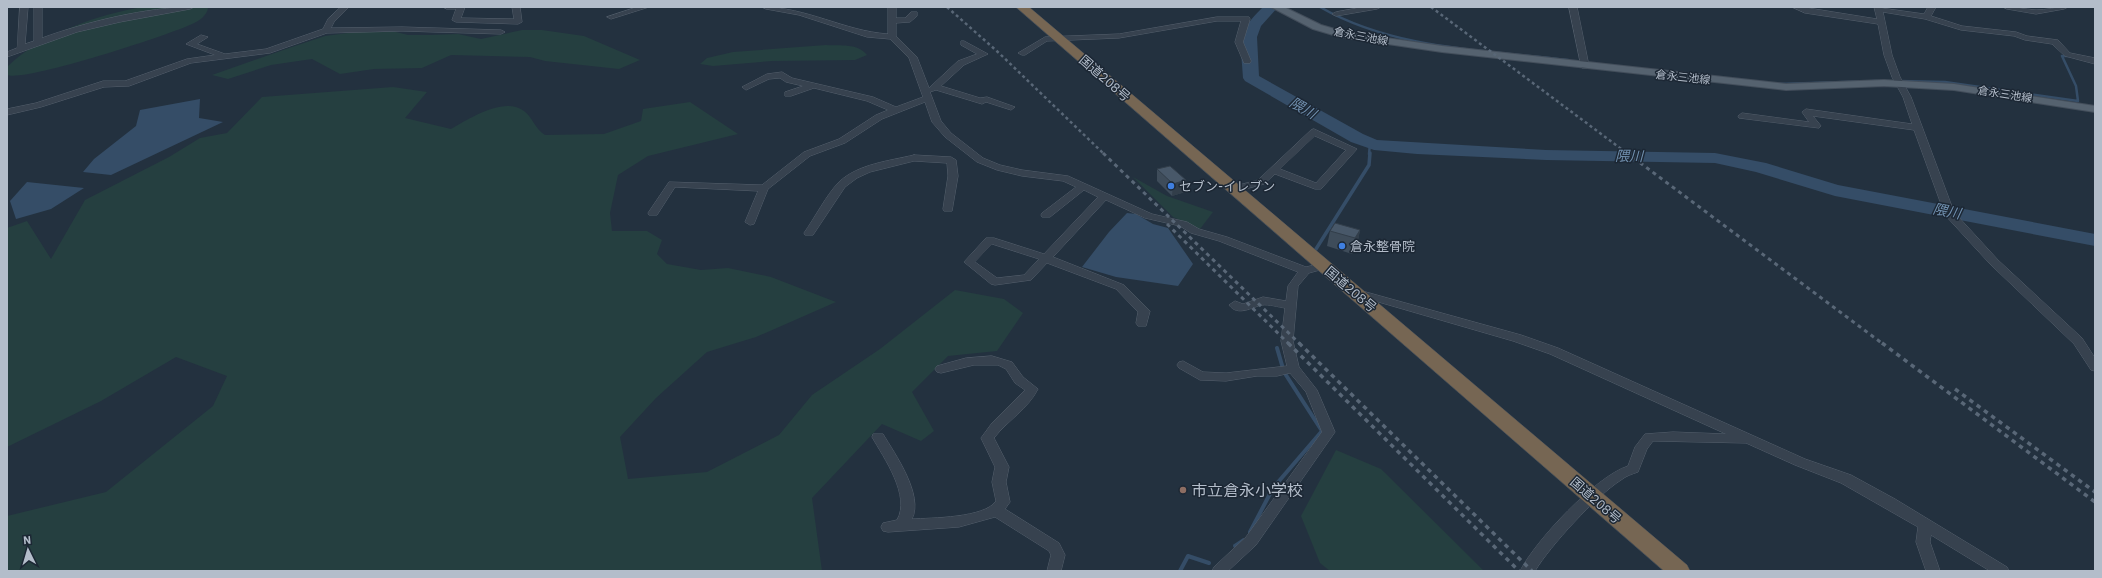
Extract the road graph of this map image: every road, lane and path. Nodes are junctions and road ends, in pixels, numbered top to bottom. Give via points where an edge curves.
1 (24, 7) edge
2 (38, 7) edge
3 (190, 7) edge
4 (345, 7) edge
5 (447, 7) edge
6 (516, 7) edge
7 (645, 7) edge
8 (766, 7) edge
9 (892, 7) edge
10 (1022, 7) edge
11 (1276, 7) edge
12 (1377, 7) edge
13 (1573, 7) edge
14 (1796, 7) edge
15 (1932, 7) edge
16 (2007, 7) edge
17 (2064, 7) edge
18 (1878, 8) edge
19 (789, 9) edge
20 (914, 14) dead end
21 (1336, 14) dead end
22 (611, 16) dead end
23 (1926, 17) junction
24 (892, 21) junction
25 (1881, 22) junction
26 (326, 31) junction
27 (501, 32) dead end
28 (204, 37) dead end
29 (892, 37) junction
30 (1057, 37) junction
31 (38, 42) junction
32 (964, 43) dead end
33 (21, 49) junction
34 (1022, 53) dead end
35 (7, 55) edge
36 (226, 57) junction
37 (1247, 61) dead end
38 (2095, 61) edge
39 (1585, 66) junction
40 (1900, 84) junction
41 (812, 86) junction
42 (746, 87) dead end
43 (936, 87) junction
44 (788, 94) dead end
45 (926, 96) junction
46 (1011, 107) dead end
47 (2095, 109) edge
48 (896, 110) junction
49 (7, 112) edge
50 (1742, 116) dead end
51 (1918, 128) junction
52 (964, 148) junction
53 (951, 160) junction
54 (1274, 170) junction
55 (1083, 186) junction
56 (764, 188) junction
57 (1234, 189) junction
58 (1105, 195) junction
59 (948, 209) dead end
60 (653, 213) dead end
61 (1046, 215) dead end
62 (750, 222) dead end
63 (809, 234) dead end
64 (1046, 258) junction
65 (1311, 261) junction
66 (1355, 292) junction
67 (1235, 304) dead end
68 (1292, 305) junction
69 (1142, 324) dead end
70 (1183, 365) dead end
71 (2095, 367) edge
72 (1293, 368) junction
73 (942, 369) dead end
74 (878, 437) dead end
75 (1748, 438) junction
76 (1593, 497) junction
77 (997, 511) junction
78 (1925, 524) junction
79 (1054, 571) edge
80 (1219, 571) edge
81 (1527, 571) edge
82 (1679, 571) edge
83 (1933, 571) edge
84 (2002, 571) edge

1 - 33 street
2 - 31 street
3 - 31 street via 102,22
4 - 26 street
5 - 6 street via 461,7 456,20 518,22
7 - 22 street
8 - 19 street
9 - 24 street
10 - 30 highway, 国道208号
11 - 39 main road, 倉永三池線 via 1317,27 1371,40
12 - 21 street
13 - 39 street
14 - 25 street via 1804,11
15 - 23 street
16 - 17 street via 2036,12
18 - 23 street
18 - 25 street
19 - 29 street via 867,35
20 - 24 street via 907,20
23 - 38 street via 1961,28 2016,34 2025,38 2055,42 2062,53
24 - 29 street
25 - 40 street via 1888,55
26 - 27 street via 402,29
26 - 36 street via 267,51
28 - 36 street via 190,44
29 - 45 street via 913,57
30 - 34 street via 1037,42
30 - 37 street via 1119,36 1217,19 1246,19 1239,42
30 - 57 highway, 国道208号
31 - 33 street
32 - 43 street via 984,54 961,63
33 - 35 street
36 - 49 street via 190,61 126,84 103,84 38,106
39 - 40 main road, 倉永三池線 via 1786,87
40 - 47 main road, 倉永三池線 via 1960,88
40 - 51 street
41 - 42 street via 775,75
41 - 44 street
41 - 48 street via 870,99
43 - 45 street
43 - 46 street
45 - 48 street
45 - 52 street via 937,122
48 - 56 street via 879,117 842,141 807,154
50 - 51 street via 1816,126 1806,112
51 - 71 street via 1949,213 1994,262 2078,341
52 - 53 street
52 - 55 street via 980,160 997,167 1065,178
53 - 59 street via 953,176
53 - 63 street via 914,158 867,170 854,176 842,185
54 - 54 street via 1314,132 1352,149 1318,187
54 - 57 street via 1261,182
55 - 58 street
55 - 61 street
56 - 60 street via 672,184
56 - 62 street
57 - 65 highway, 国道208号
58 - 64 street
58 - 65 street via 1149,216 1183,224 1195,231
64 - 64 street via 1027,278 994,282 969,262 990,240
64 - 69 street via 1120,287 1144,311
65 - 66 highway, 国道208号
65 - 68 street via 1293,286
66 - 75 street via 1554,351
66 - 76 highway, 国道208号
67 - 68 street via 1243,308 1263,301
68 - 72 street via 1287,341
70 - 72 street via 1200,376 1277,372
72 - 80 street via 1311,390 1329,432 1251,541
73 - 77 street via 987,360 1008,365 1015,371 1018,379 1032,389 1029,396 996,426 987,438 1002,467 999,482 1003,502
74 - 77 street via 895,465 905,490 907,514 894,526 959,522
75 - 76 street via 1650,437 1641,447 1633,469 1616,476
75 - 78 street via 1800,462 1846,479
76 - 81 street via 1550,540
76 - 82 highway, 国道208号
77 - 79 street via 1054,547 1058,555
78 - 83 street via 1923,542
78 - 84 street

